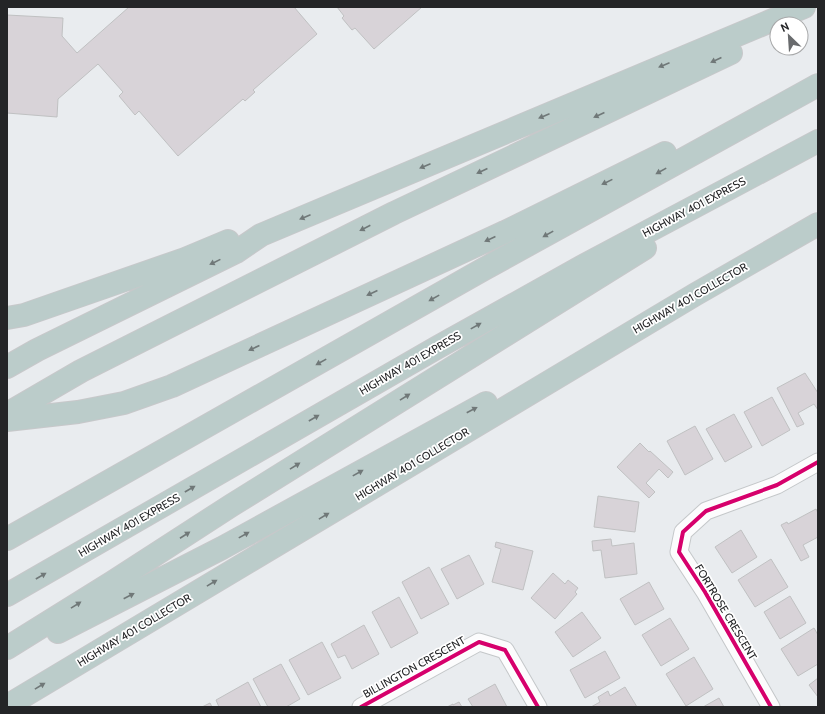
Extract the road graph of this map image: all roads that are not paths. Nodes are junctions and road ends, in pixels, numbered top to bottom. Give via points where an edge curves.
1 (804, 7) edge
2 (818, 11) edge
3 (808, 16) edge
4 (769, 35) edge
5 (818, 79) edge
6 (818, 85) edge
7 (818, 141) edge
8 (782, 159) junction
9 (818, 224) edge
10 (261, 235) junction
11 (696, 294) junction
12 (7, 318) edge
13 (7, 367) edge
14 (7, 414) edge
15 (7, 420) edge
16 (818, 462) edge
17 (7, 538) edge
18 (7, 595) edge
19 (7, 648) edge
20 (7, 658) edge
21 (7, 706) edge
22 (362, 707) edge
23 (538, 707) edge
24 (771, 707) edge

1 -> 10 highway
2 - 3 highway
4 -> 14 highway via 394,213 81,371
5 -> 15 highway via 505,232 172,386 124,403 78,412
6 -> 17 highway via 484,269
7 - 8 highway, HIGHWAY 401 EXPRESS
18 -> 8 highway, HIGHWAY 401 EXPRESS via 438,347
19 -> 8 highway via 596,279
9 - 11 highway, HIGHWAY 401 COLLECTOR
10 - 12 highway via 235,238 185,259 24,315
10 -> 13 highway via 236,252
20 -> 11 highway via 222,548 461,416
21 -> 11 highway, HIGHWAY 401 COLLECTOR
16 - 24 street, FORTROSE CRESCENT via 777,485 706,511 684,532 679,552
22 - 23 street, BILLINGTON CRESCENT via 479,642 505,650

